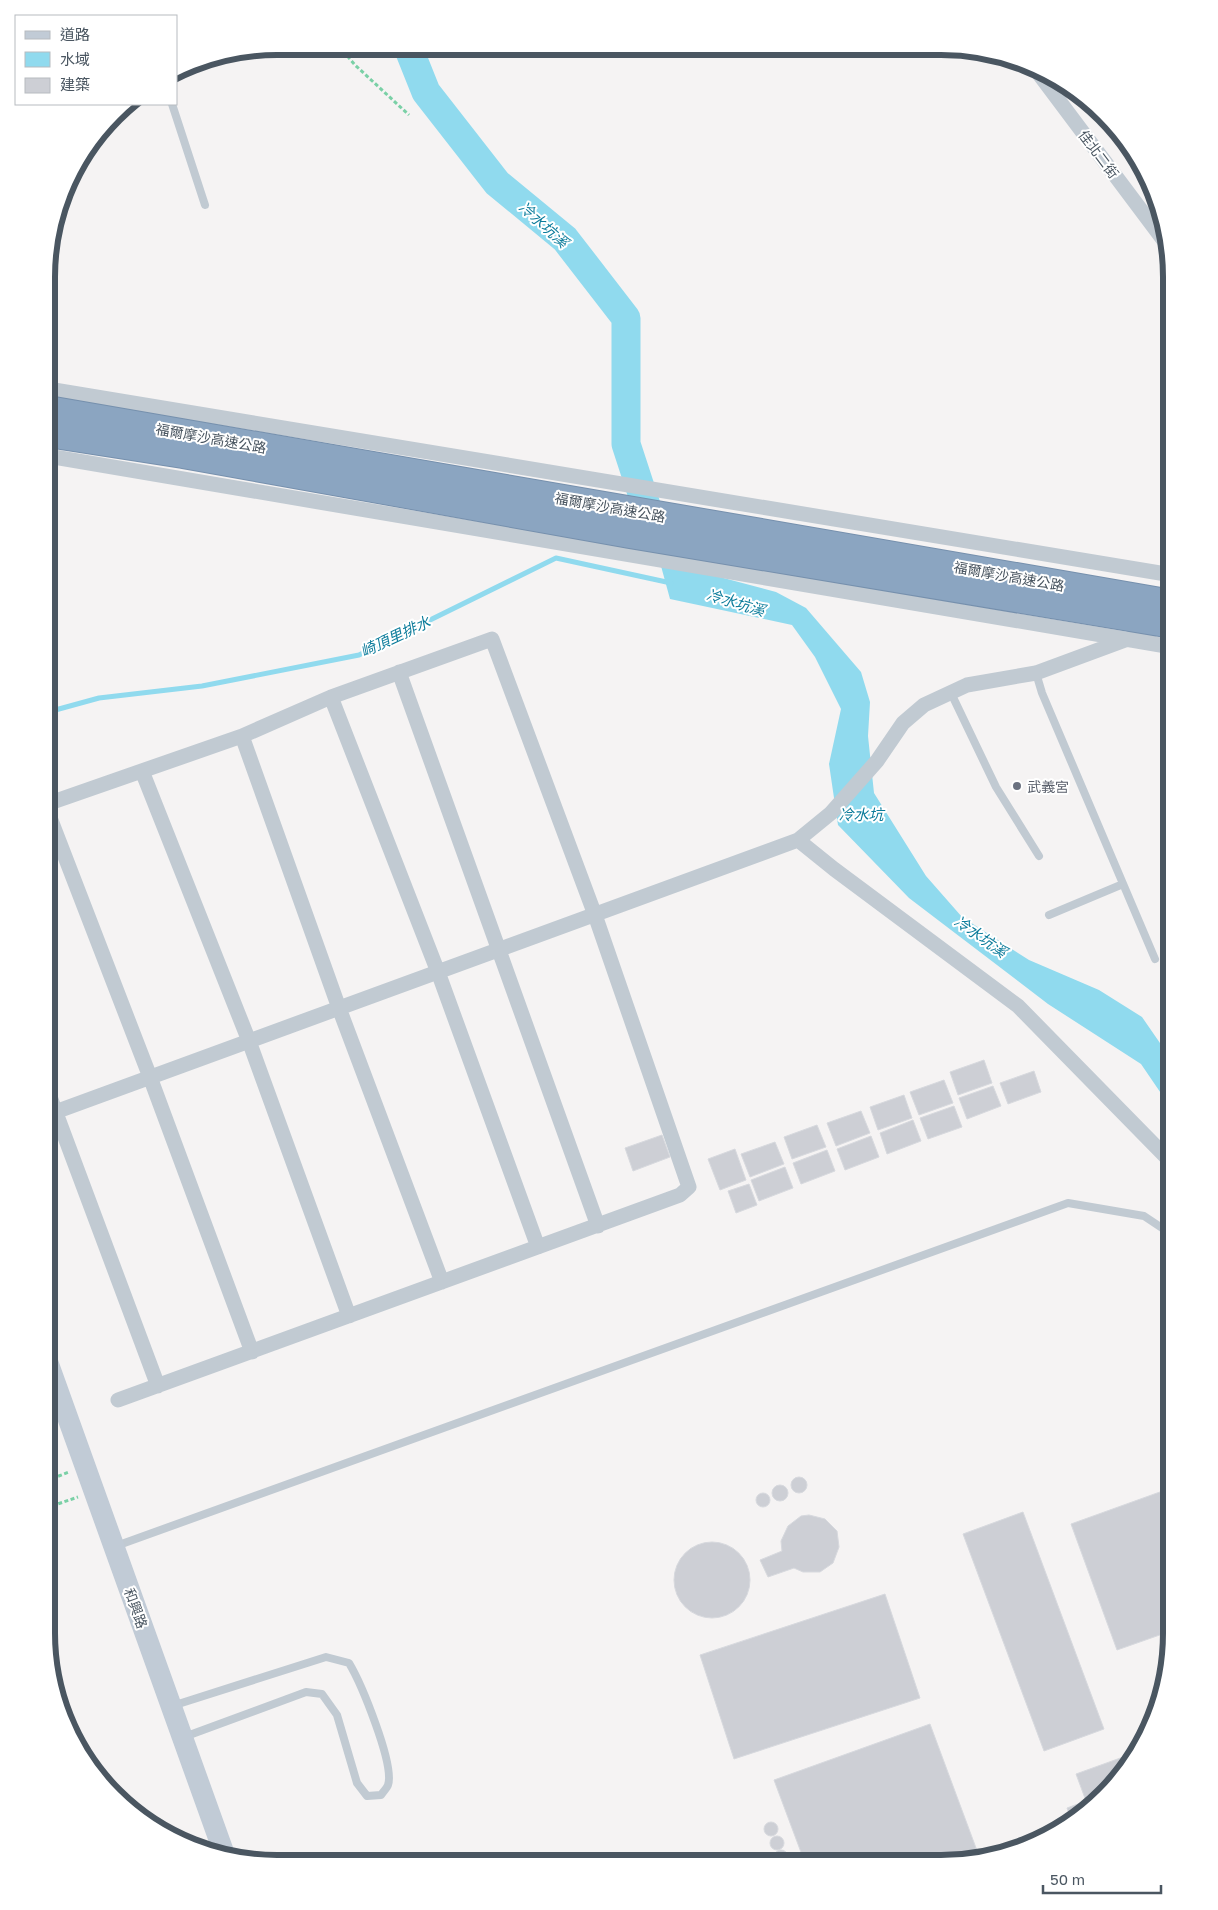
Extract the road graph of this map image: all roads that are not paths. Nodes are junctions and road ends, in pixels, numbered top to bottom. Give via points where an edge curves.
1 (1044, 81) edge
2 (172, 105) edge
3 (204, 205) dead end
4 (1159, 234) edge
5 (55, 390) edge
6 (55, 411) edge
7 (55, 435) edge
8 (400, 448) junction
9 (55, 457) edge
10 (731, 502) junction
11 (394, 515) junction
12 (1075, 559) junction
13 (724, 571) junction
14 (1163, 574) edge
15 (1163, 602) edge
16 (1163, 623) edge
17 (1163, 627) edge
18 (1066, 630) junction
19 (1125, 640) junction
20 (1163, 646) edge
21 (399, 672) junction
22 (1036, 673) junction
23 (950, 693) junction
24 (331, 697) junction
25 (242, 736) junction
26 (142, 771) junction
27 (55, 801) edge
28 (55, 831) edge
29 (798, 840) junction
30 (1039, 856) dead end
31 (1123, 884) junction
32 (596, 915) junction
33 (1049, 915) dead end
34 (500, 950) junction
35 (1155, 959) dead end
36 (438, 972) junction
37 (339, 1008) junction
38 (249, 1041) junction
39 (150, 1077) junction
40 (55, 1112) edge
41 (55, 1123) edge
42 (1163, 1154) edge
43 (598, 1226) junction
44 (1163, 1229) edge
45 (538, 1248) junction
46 (442, 1282) junction
47 (350, 1316) junction
48 (252, 1352) junction
49 (55, 1382) edge
50 (158, 1386) junction
51 (118, 1400) dead end
52 (114, 1547) junction
53 (171, 1706) junction
54 (182, 1738) junction
55 (222, 1848) edge

1 - 4 street, 佳北二街
2 - 3 lane
5 - 8 street
6 - 15 highway, 福爾摩沙高速公路, bridge
7 - 16 highway, 福爾摩沙高速公路, bridge via 183,454 639,536
8 - 10 street
8 - 11 street
9 - 11 street
10 - 12 street
10 - 13 street
11 - 13 street
12 - 14 street
12 - 18 street
13 - 18 street
17 - 19 street
18 - 19 street
19 - 20 street
19 - 22 street
21 - 24 street
21 - 32 street via 492,639
21 - 34 street
22 - 23 street via 967,685
22 - 31 lane
23 - 29 street via 924,705 903,722 877,761 831,813
23 - 30 lane via 996,787
24 - 25 street
24 - 36 street
25 - 26 street
25 - 37 street
26 - 27 street
26 - 38 street
28 - 39 street
29 - 32 street
29 - 42 street via 1018,1006
31 - 33 lane
31 - 35 lane
32 - 34 street
32 - 43 street via 689,1187 680,1195
34 - 36 street
34 - 43 street
36 - 37 street
36 - 45 street
37 - 38 street
37 - 46 street
38 - 39 street
38 - 47 street
39 - 40 street
39 - 48 street
41 - 50 street
43 - 45 street
44 - 52 lane via 1144,1216 1068,1203
45 - 46 street
46 - 47 street
47 - 48 street
48 - 50 street
49 - 52 street, 和興路
50 - 51 street
52 - 53 street, 和興路
53 - 54 street, 和興路
53 - 54 lane via 326,1657 349,1663 360,1682 387,1761 388,1785 381,1795 367,1796 357,1783 337,1715 322,1694 306,1692
54 - 55 street, 和興路

